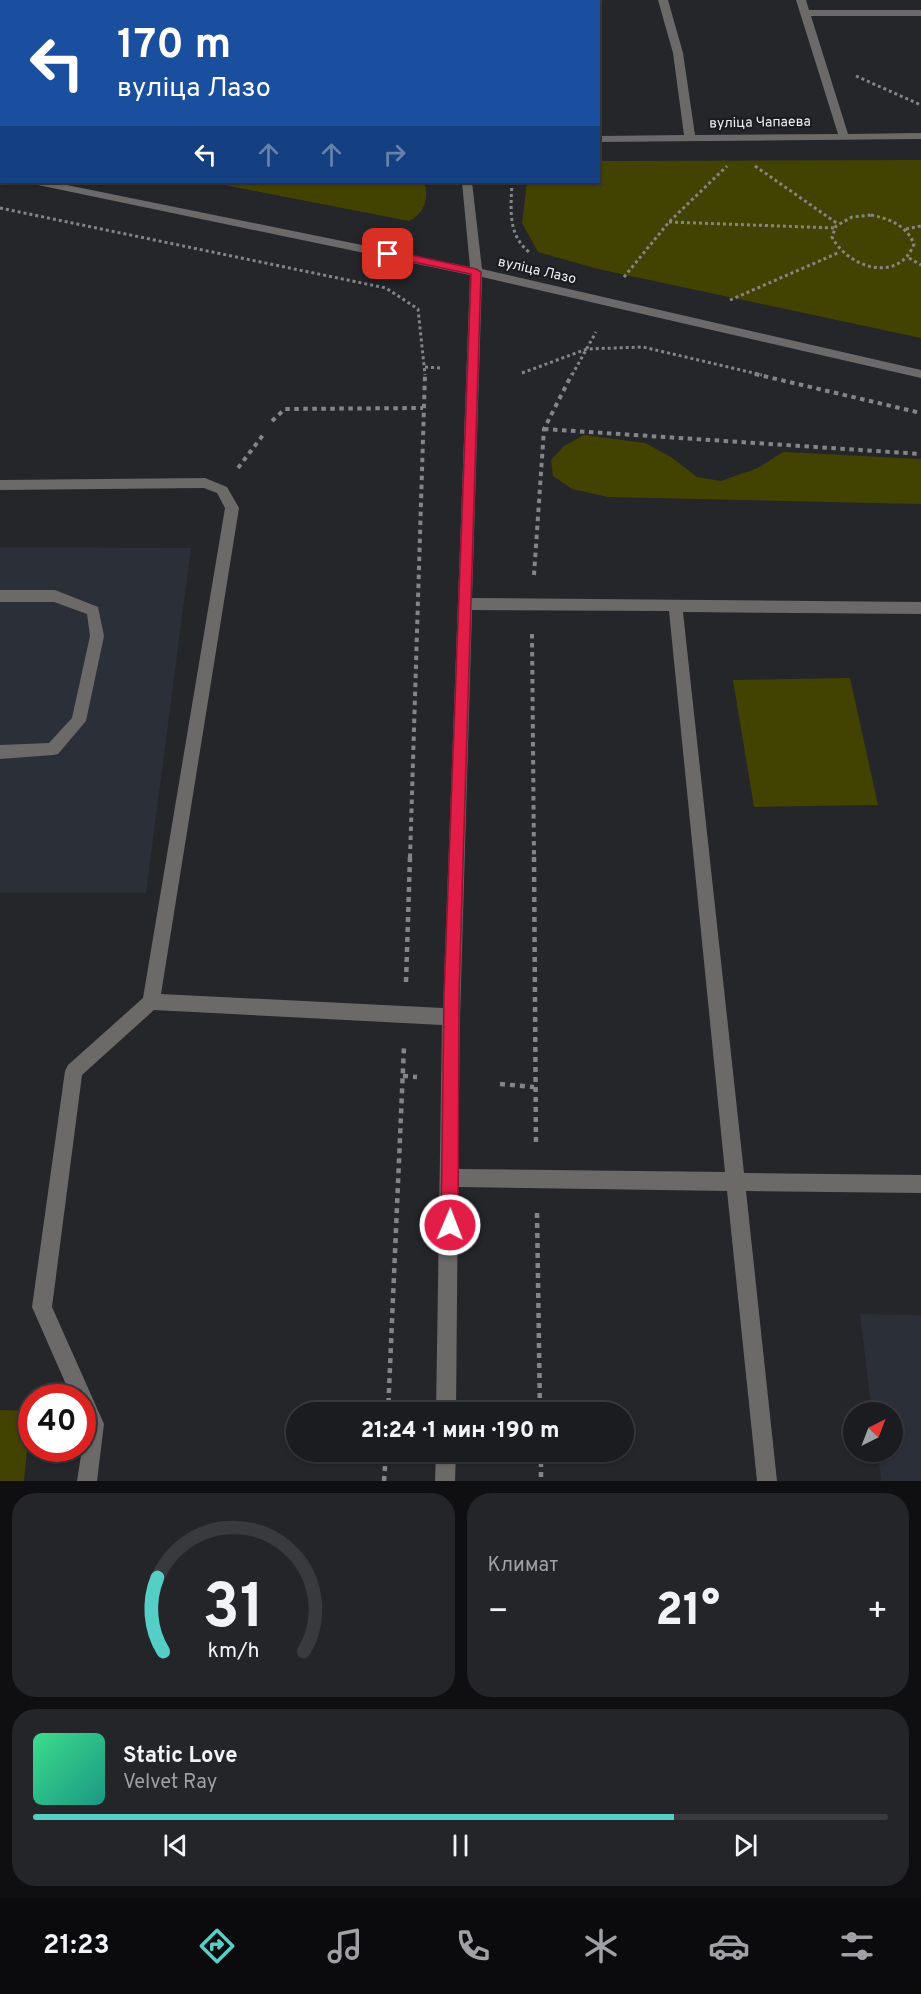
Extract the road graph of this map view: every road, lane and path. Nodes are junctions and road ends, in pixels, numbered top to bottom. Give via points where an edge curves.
1 (663, 0) edge
2 (801, 0) edge
3 (805, 13) junction
4 (921, 13) edge
5 (819, 58) junction
6 (921, 105) edge
7 (921, 136) edge
8 (844, 137) junction
9 (690, 138) junction
10 (600, 139) edge
11 (748, 161) dead end
12 (731, 162) dead end
13 (43, 183) edge
14 (467, 183) edge
15 (512, 183) edge
16 (0, 208) edge
17 (669, 222) junction
18 (838, 224) junction
19 (921, 226) edge
20 (834, 228) junction
21 (906, 229) junction
22 (840, 252) junction
23 (537, 256) dead end
24 (909, 258) junction
25 (921, 266) edge
26 (476, 272) junction
27 (621, 280) dead end
28 (724, 302) dead end
29 (596, 332) dead end
30 (587, 349) junction
31 (424, 367) junction
32 (440, 368) dead end
33 (522, 374) dead end
34 (921, 375) edge
35 (423, 408) junction
36 (921, 413) edge
37 (272, 421) dead end
38 (544, 429) junction
39 (263, 435) dead end
40 (921, 454) edge
41 (0, 485) edge
42 (222, 490) junction
43 (0, 596) edge
44 (464, 604) junction
45 (532, 604) junction
46 (675, 606) junction
47 (921, 608) edge
48 (0, 752) edge
49 (151, 1002) junction
50 (405, 1017) junction
51 (451, 1017) junction
52 (403, 1076) junction
53 (419, 1078) dead end
54 (500, 1084) dead end
55 (534, 1087) junction
56 (450, 1178) junction
57 (537, 1179) junction
58 (735, 1182) junction
59 (921, 1184) edge
60 (388, 1402) edge
61 (447, 1402) edge
62 (540, 1402) edge
63 (385, 1462) edge
64 (446, 1462) edge
65 (541, 1462) edge
66 (87, 1481) edge
67 (384, 1481) edge
68 (445, 1481) edge
69 (541, 1481) edge
70 (767, 1481) edge

1 - 9 street via 678,53
2 - 3 street
3 - 4 street
3 - 5 street
5 - 6 path
5 - 8 street
7 - 8 street, вуліца Чапаева
8 - 9 street, вуліца Чапаева
9 - 10 street, вуліца Чапаева
11 - 18 path
12 - 17 path
13 - 26 street, вуліца Лазо
14 - 26 street
15 - 23 path via 512,231 523,248
16 - 31 path via 386,288 418,309
17 - 20 path
17 - 27 path
18 - 20 path
18 - 21 path via 855,216 871,215
19 - 21 path
20 - 22 path via 832,237
21 - 24 path via 914,244
22 - 24 path via 859,264 875,267
22 - 28 path
24 - 25 path
26 - 34 street, вуліца Лазо
26 - 44 street
29 - 30 path
30 - 33 path
30 - 36 path via 643,347
30 - 38 path
31 - 32 path
31 - 35 path
35 - 37 path via 285,409
35 - 50 path
38 - 40 path
38 - 45 path
39 - 42 path
41 - 42 street via 205,483
42 - 49 street via 232,508
43 - 48 street via 55,596 93,611 97,636 79,721 53,749
44 - 45 street
44 - 51 street
45 - 46 street
45 - 55 path
46 - 47 street
46 - 58 street
49 - 50 street
49 - 66 street via 74,1071 45,1283 42,1306 94,1424
50 - 51 street
50 - 52 path
51 - 56 street
52 - 53 path
52 - 60 path
54 - 55 path
55 - 57 path
56 - 57 street
56 - 61 street
57 - 58 street
57 - 62 path
58 - 59 street
58 - 70 street
63 - 67 path
64 - 68 street
65 - 69 path

